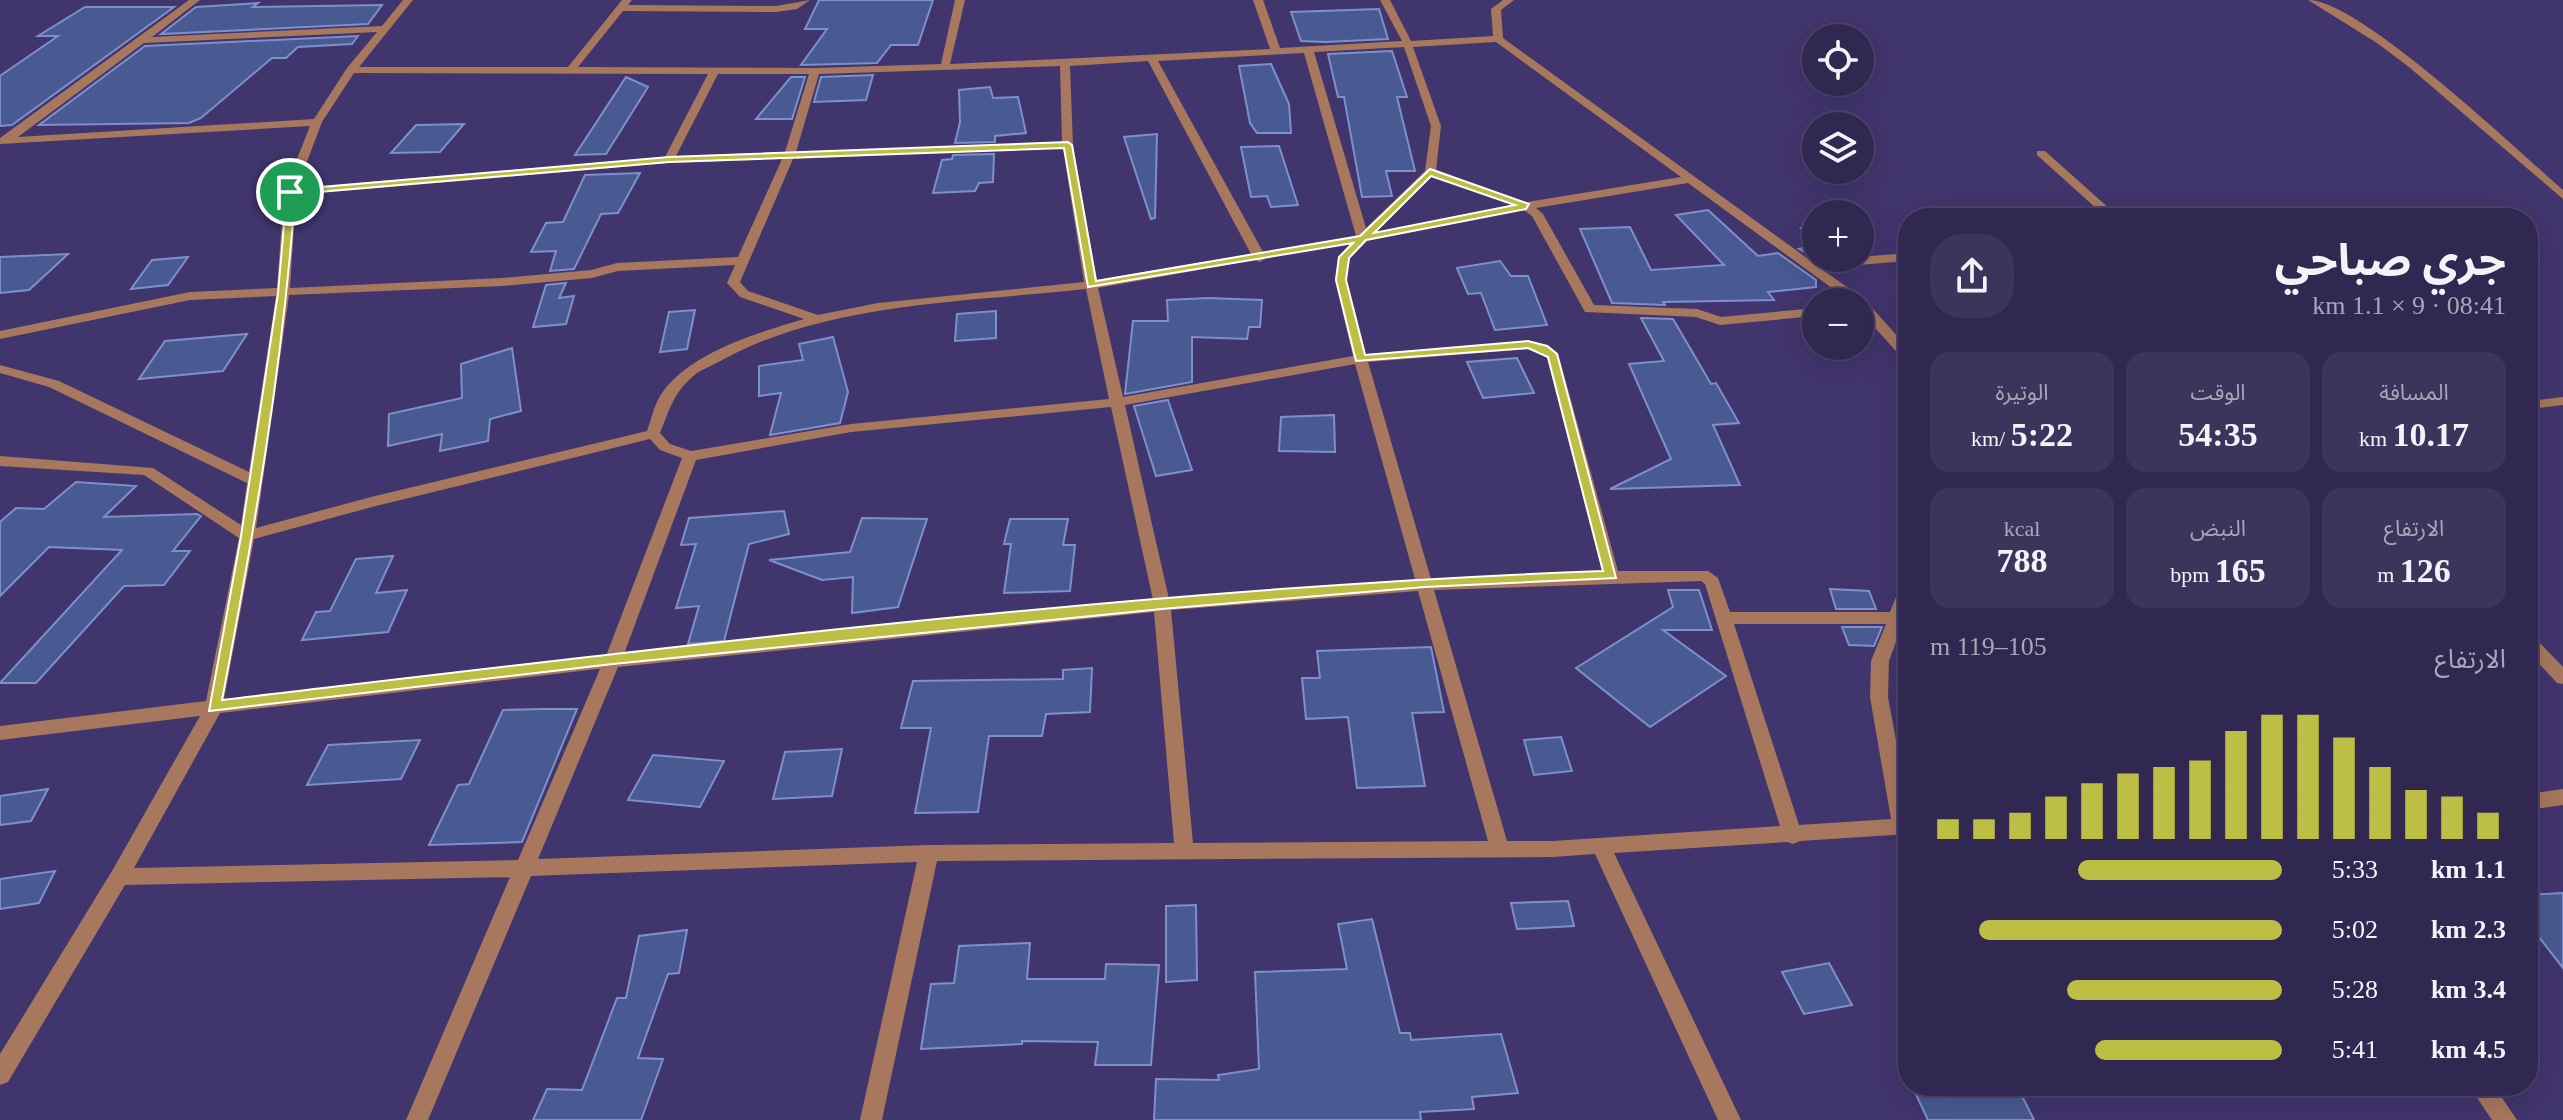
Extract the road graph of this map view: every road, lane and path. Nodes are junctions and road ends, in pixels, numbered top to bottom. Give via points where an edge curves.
1 (195, 0) edge
2 (408, 0) edge
3 (805, 0) edge
4 (960, 0) edge
5 (1258, 0) edge
6 (1385, 0) edge
7 (1509, 0) edge
8 (2313, 0) edge
9 (624, 4) edge
10 (384, 29) junction
11 (1498, 39) junction
12 (139, 40) junction
13 (1407, 42) junction
14 (1308, 48) junction
15 (1276, 51) junction
16 (1151, 57) junction
17 (1065, 63) junction
18 (945, 66) junction
19 (351, 70) junction
20 (570, 71) junction
21 (815, 71) junction
22 (714, 72) junction
23 (317, 122) junction
24 (2, 142) edge
25 (1068, 145) junction
26 (790, 153) junction
27 (2041, 153) dead end
28 (669, 160) junction
29 (1430, 172) junction
30 (1692, 179) junction
31 (290, 192) junction
32 (2563, 196) edge
33 (1526, 206) junction
34 (2103, 208) edge
35 (1363, 238) junction
36 (1260, 258) junction
37 (1898, 258) edge
38 (1802, 259) edge
39 (1874, 260) edge
40 (740, 261) junction
41 (1819, 272) edge
42 (1091, 285) junction
43 (1840, 288) edge
44 (283, 293) junction
45 (1802, 313) edge
46 (1874, 318) edge
47 (817, 319) junction
48 (0, 335) edge
49 (1898, 345) edge
50 (1360, 359) junction
51 (0, 369) edge
52 (2563, 401) edge
53 (1117, 402) junction
54 (2538, 404) edge
55 (653, 434) junction
56 (690, 456) junction
57 (0, 461) edge
58 (254, 480) junction
59 (247, 536) junction
60 (1611, 575) junction
61 (1425, 582) junction
62 (1162, 604) junction
63 (1898, 613) edge
64 (1723, 618) junction
65 (1896, 618) junction
66 (2538, 652) edge
67 (613, 659) junction
68 (2563, 678) edge
69 (214, 707) junction
70 (0, 733) edge
71 (1898, 791) edge
72 (2563, 797) edge
73 (2538, 801) edge
74 (1898, 827) edge
75 (1793, 836) junction
76 (1600, 845) junction
77 (1500, 849) junction
78 (1184, 851) junction
79 (929, 853) junction
80 (525, 868) junction
81 (119, 877) junction
82 (0, 1074) edge
83 (2488, 1096) edge
84 (417, 1120) edge
85 (871, 1120) edge
86 (1730, 1120) edge
87 (2506, 1120) edge

1 - 12 street
2 - 10 street
3 - 9 street via 776,9
4 - 18 street
5 - 15 street
6 - 13 street
7 - 11 street via 1496,9
8 - 32 street via 2415,67
9 - 20 street
10 - 12 street
10 - 19 street
11 - 13 street
11 - 30 street
12 - 24 street
13 - 14 street
13 - 29 street via 1436,126
14 - 15 street
14 - 35 street
15 - 16 street
16 - 17 street
16 - 36 street
17 - 18 street
17 - 25 street
18 - 21 street
19 - 20 street
19 - 23 street
20 - 22 street
21 - 22 street
21 - 26 street
22 - 28 street
23 - 24 street
23 - 31 street
25 - 26 street
25 - 42 street
26 - 28 street
26 - 40 street
27 - 34 street
28 - 31 street
29 - 33 street
29 - 35 street
30 - 33 street
30 - 38 street
31 - 44 street
33 - 35 street
33 - 45 street via 1544,222 1588,306 1596,311 1697,313 1720,321
35 - 36 street
35 - 50 street via 1344,257 1341,280
36 - 42 street
37 - 39 street
40 - 44 street via 617,267 502,282
40 - 47 street via 733,283 744,294
41 - 43 street
42 - 47 street via 878,307
42 - 53 street
44 - 48 street via 190,296
44 - 58 street
46 - 49 street
47 - 55 street via 752,339 686,374 666,398
50 - 53 street
50 - 60 street via 1528,345 1553,356
50 - 61 street
51 - 58 street via 54,384
52 - 54 street
53 - 56 street via 851,428
53 - 62 street
55 - 56 street via 665,447
55 - 59 street
56 - 67 street
57 - 59 street via 148,471
58 - 59 street
59 - 69 street
60 - 61 street
60 - 64 street via 1710,578
61 - 62 street
61 - 77 street
62 - 67 street
62 - 78 street
63 - 65 street
64 - 65 street
64 - 75 street
65 - 71 street via 1880,661 1879,697
66 - 68 street
67 - 69 street
67 - 80 street
69 - 70 street
69 - 81 street
72 - 73 street
74 - 75 street
75 - 76 street
76 - 77 street
76 - 86 street
77 - 78 street
78 - 79 street
79 - 80 street
79 - 85 street
80 - 81 street
80 - 84 street
81 - 82 street
83 - 87 street

